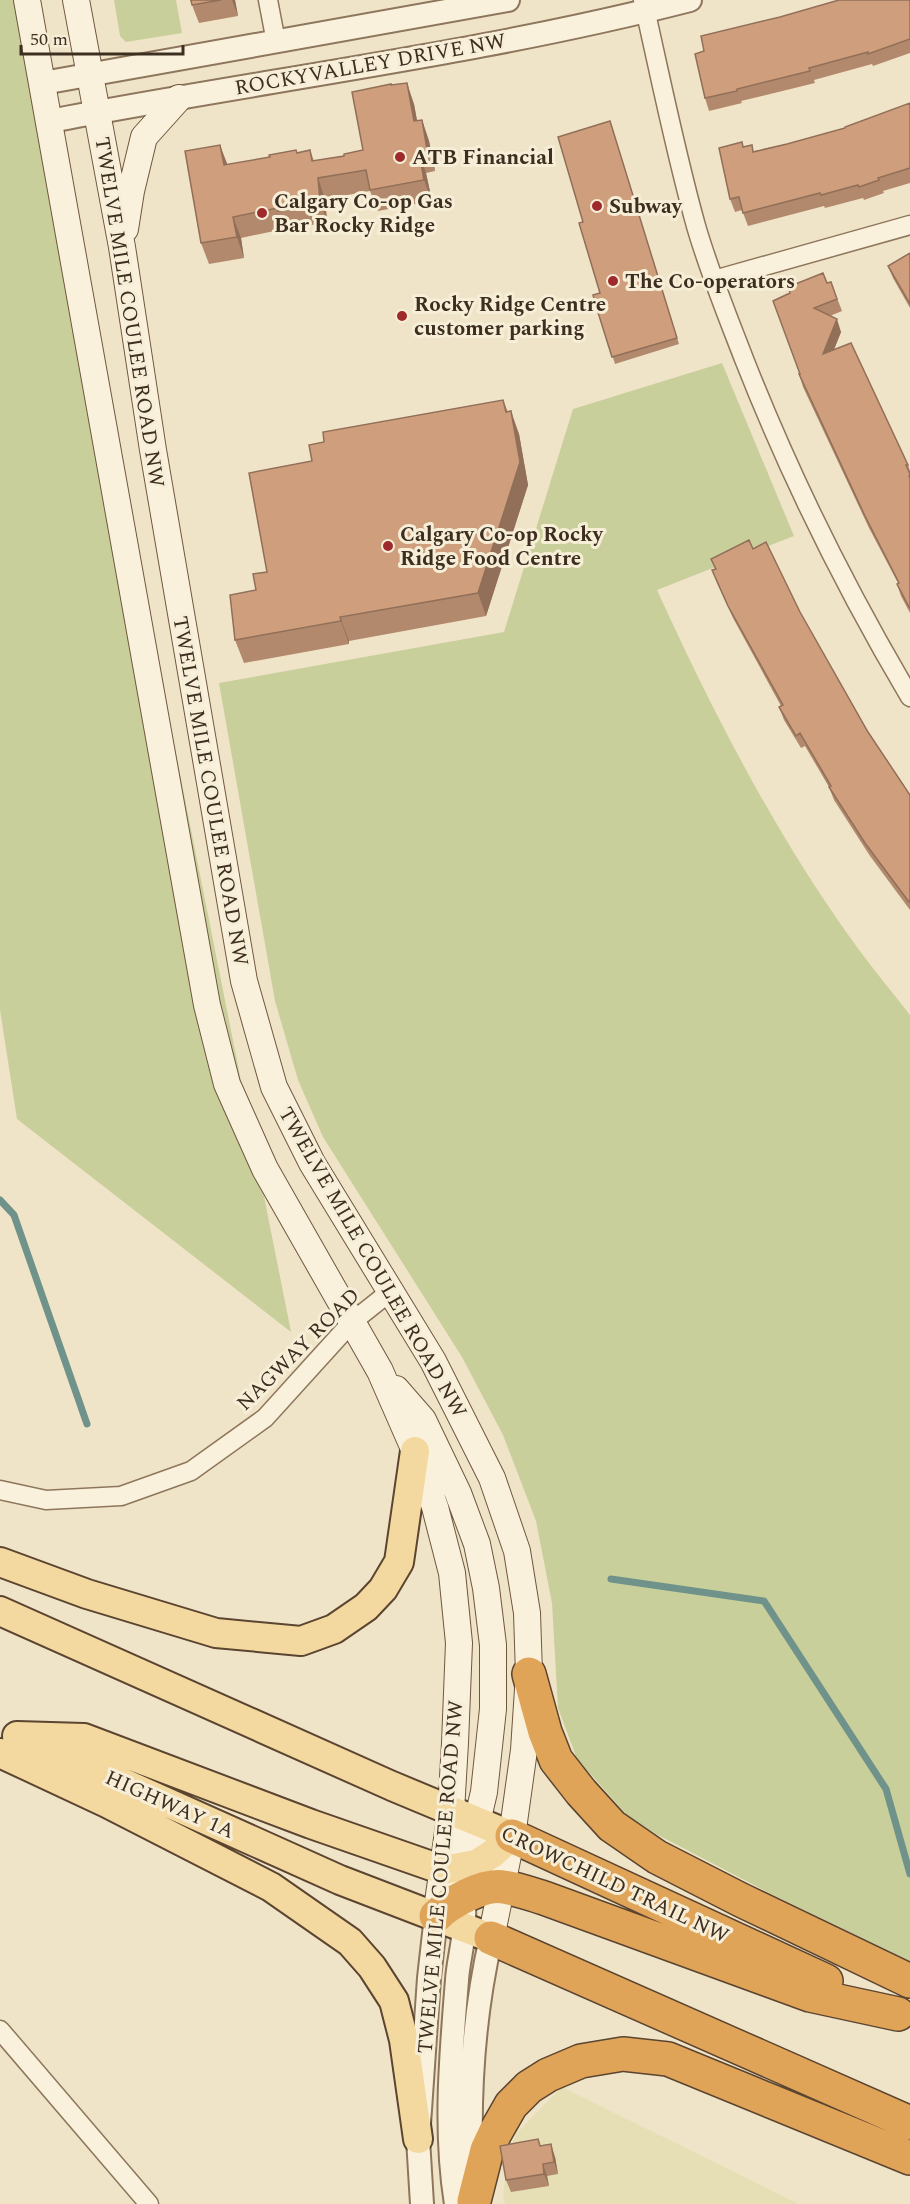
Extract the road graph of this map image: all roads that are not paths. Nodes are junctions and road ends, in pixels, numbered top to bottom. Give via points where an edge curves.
1 (27, 0) edge
2 (76, 0) edge
3 (268, 0) edge
4 (690, 0) edge
5 (495, 1) edge
6 (644, 6) edge
7 (276, 42) junction
8 (89, 74) junction
9 (43, 83) junction
10 (179, 98) junction
11 (96, 112) junction
12 (50, 121) junction
13 (910, 225) edge
14 (122, 247) junction
15 (714, 280) junction
16 (910, 697) edge
17 (391, 1291) junction
18 (352, 1322) junction
19 (380, 1371) junction
20 (415, 1450) junction
21 (0, 1490) edge
22 (0, 1562) edge
23 (0, 1611) edge
24 (529, 1674) junction
25 (6, 1739) edge
26 (451, 1811) junction
27 (477, 1822) junction
28 (512, 1836) junction
29 (468, 1895) junction
30 (910, 1981) edge
31 (904, 2016) edge
32 (0, 2030) edge
33 (910, 2123) edge
34 (418, 2139) junction
35 (910, 2158) edge
36 (468, 2203) edge
37 (149, 2204) edge
38 (422, 2204) edge

1 - 9 main road, TWELVE MILE COULEE ROAD NW
2 - 8 main road, TWELVE MILE COULEE ROAD NW
3 - 7 street
4 - 6 street, ROCKYVALLEY DRIVE NW
5 - 7 street, ROCKYVALLEY DRIVE NW
6 - 10 street, ROCKYVALLEY DRIVE NW via 497,42
6 - 15 street via 675,146
7 - 8 street, ROCKYVALLEY DRIVE NW
8 - 9 street, ROCKYVALLEY DRIVE NW
8 - 11 main road, TWELVE MILE COULEE ROAD NW
9 - 12 main road, TWELVE MILE COULEE ROAD NW
10 - 11 street, ROCKYVALLEY DRIVE NW
10 - 14 main road via 144,137
11 - 12 street, ROCKYVALLEY DRIVE NW
11 - 14 main road, TWELVE MILE COULEE ROAD NW
12 - 18 main road, TWELVE MILE COULEE ROAD NW via 207,1005 227,1084 265,1168
13 - 15 street
14 - 17 main road, TWELVE MILE COULEE ROAD NW via 244,981 274,1087 312,1163
15 - 16 street via 774,436 851,594
17 - 18 street, NAGWAY ROAD
17 - 24 main road, TWELVE MILE COULEE ROAD NW via 433,1361 492,1478 517,1551 527,1613
18 - 19 main road, TWELVE MILE COULEE ROAD NW
18 - 21 street, NAGWAY ROAD via 265,1418 190,1471 120,1496 46,1500
19 - 20 main road, TWELVE MILE COULEE ROAD NW
19 - 27 main road via 423,1420 477,1544 493,1645 493,1709
20 - 22 main road via 399,1562 366,1607 334,1629 301,1641 216,1633 87,1594
20 - 26 main road, TWELVE MILE COULEE ROAD NW via 452,1573 459,1643
23 - 26 main road, CROWCHILD TRAIL NW
24 - 28 main road, TWELVE MILE COULEE ROAD NW
24 - 30 highway via 556,1760 612,1826 657,1857
25 - 29 main road, HIGHWAY 1A via 340,1880
25 - 29 main road via 84,1738 322,1828
25 - 34 main road via 107,1803 271,1887 350,1942 394,2001 404,2040
26 - 27 main road, CROWCHILD TRAIL NW
26 - 29 main road, TWELVE MILE COULEE ROAD NW
27 - 28 main road, CROWCHILD TRAIL NW
27 - 29 main road
28 - 29 main road via 492,1854
28 - 31 highway, CROWCHILD TRAIL NW
29 - 31 highway via 544,1898 810,1995
29 - 33 highway
29 - 34 street, TWELVE MILE COULEE ROAD NW via 429,1978
29 - 36 street, TWELVE MILE COULEE ROAD NW via 482,1977 471,2075
32 - 37 street
34 - 38 street, TWELVE MILE COULEE ROAD NW
35 - 36 highway via 668,2059 623,2054 581,2061 529,2087 511,2105 495,2133

